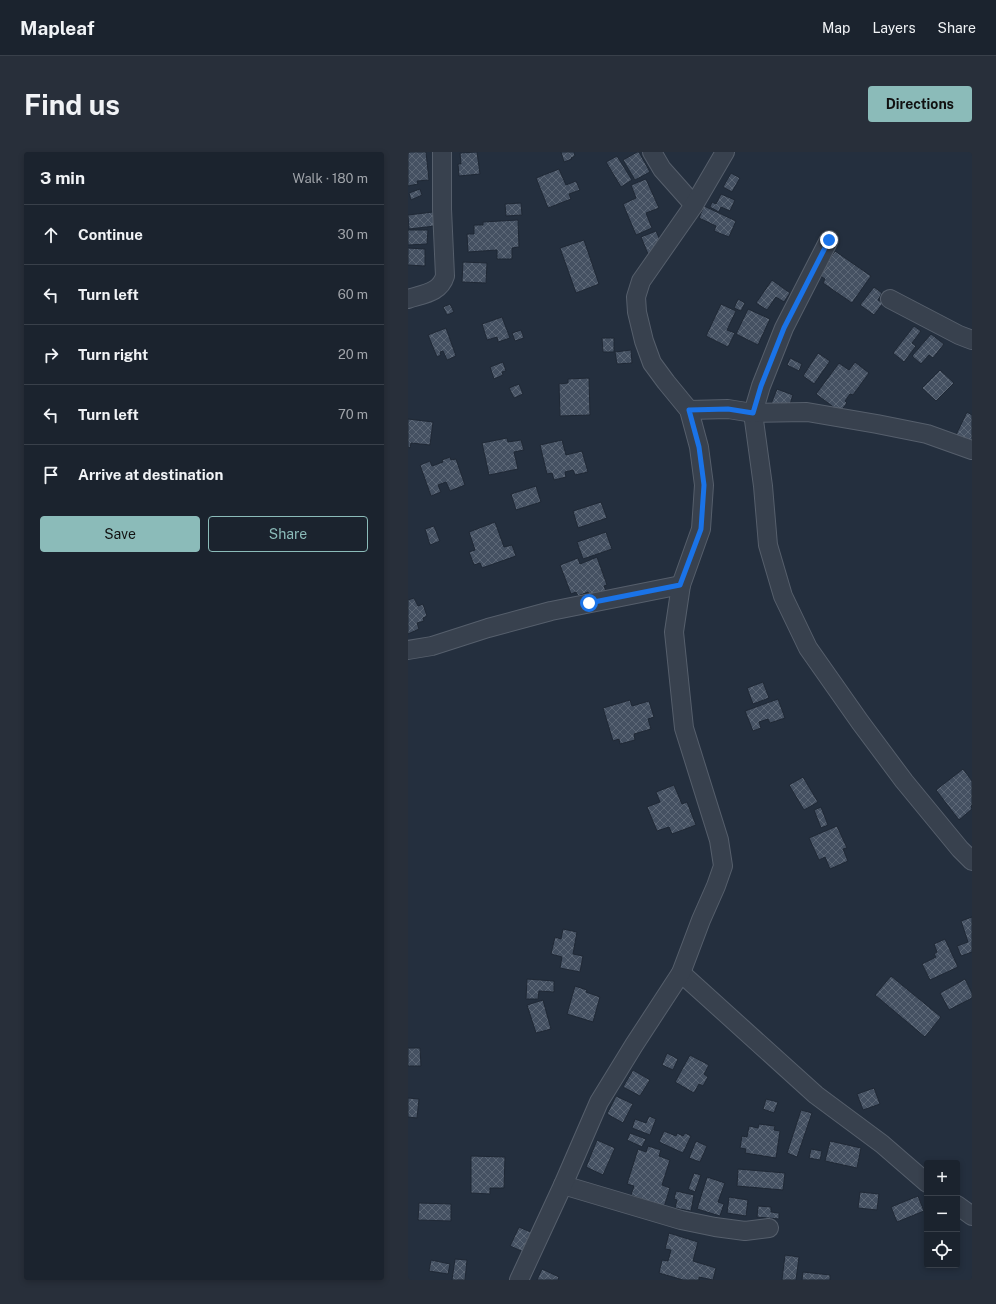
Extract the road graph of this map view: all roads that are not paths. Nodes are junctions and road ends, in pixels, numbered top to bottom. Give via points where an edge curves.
1 (442, 152) edge
2 (652, 152) edge
3 (725, 152) edge
4 (694, 205) junction
5 (829, 240) dead end
6 (408, 299) edge
7 (890, 299) dead end
8 (972, 340) edge
9 (689, 410) junction
10 (753, 413) junction
11 (972, 450) edge
12 (680, 585) junction
13 (408, 650) edge
14 (972, 861) edge
15 (681, 973) junction
16 (924, 1180) edge
17 (563, 1185) junction
18 (960, 1207) edge
19 (972, 1216) edge
20 (769, 1228) dead end
21 (519, 1280) edge

1 - 6 street via 445,276 443,284 435,290
2 - 4 street via 662,169
3 - 4 street
4 - 9 street via 641,281 636,297 644,341 652,363
5 - 10 street via 784,328
7 - 8 street
9 - 10 street via 728,409
9 - 12 street via 699,447 704,485 701,529
10 - 11 street via 806,412 927,434
10 - 14 street via 768,545 783,596 808,648 904,781
12 - 13 street via 551,612 432,646
12 - 15 street via 674,632 684,728 719,840 723,866
15 - 16 street via 816,1095 882,1144
15 - 17 street via 599,1102
17 - 20 street via 682,1220 715,1227 745,1231
17 - 21 street
18 - 19 street

